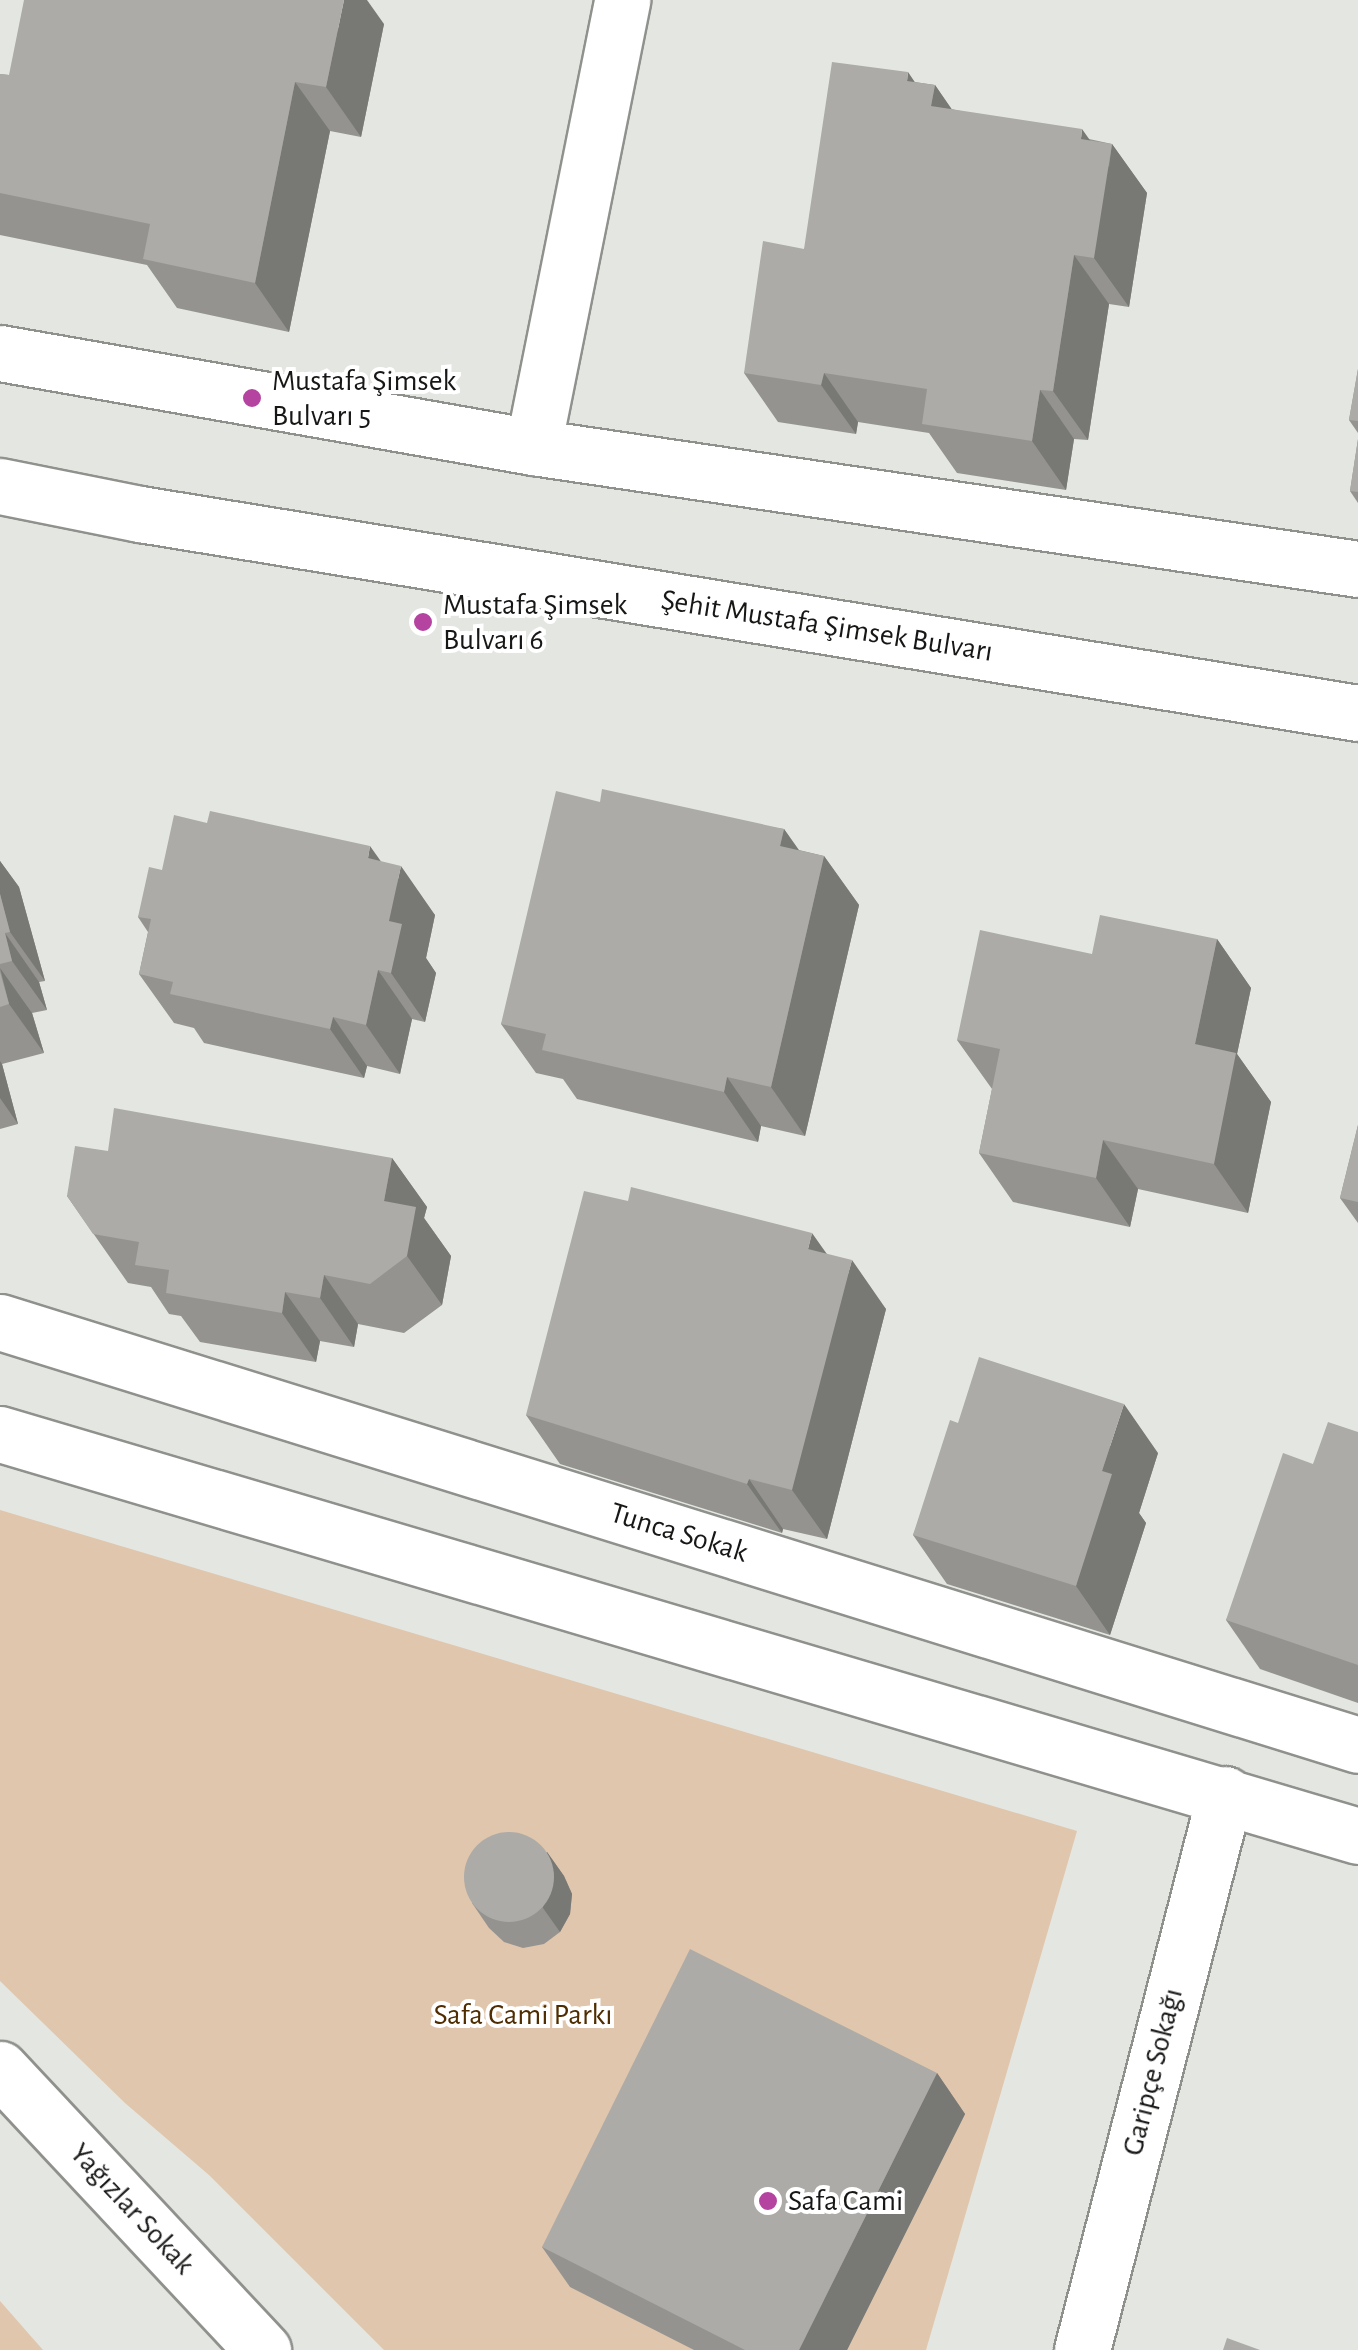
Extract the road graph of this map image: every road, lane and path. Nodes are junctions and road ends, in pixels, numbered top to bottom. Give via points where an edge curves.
1 (622, 0) edge
2 (0, 353) edge
3 (533, 448) junction
4 (0, 486) edge
5 (1358, 569) edge
6 (1358, 713) edge
7 (0, 1322) edge
8 (0, 1434) edge
9 (1358, 1744) edge
10 (1224, 1794) junction
11 (1358, 1836) edge
12 (0, 2068) edge
13 (263, 2350) edge
14 (1082, 2350) edge

1 - 3 street
2 - 3 street
3 - 5 street
4 - 6 street, Şehit Mustafa Şimsek Bulvarı
7 - 9 street, Tunca Sokak
8 - 10 street
10 - 11 street
10 - 14 street, Garipçe Sokağı
12 - 13 street, Yağızlar Sokak

